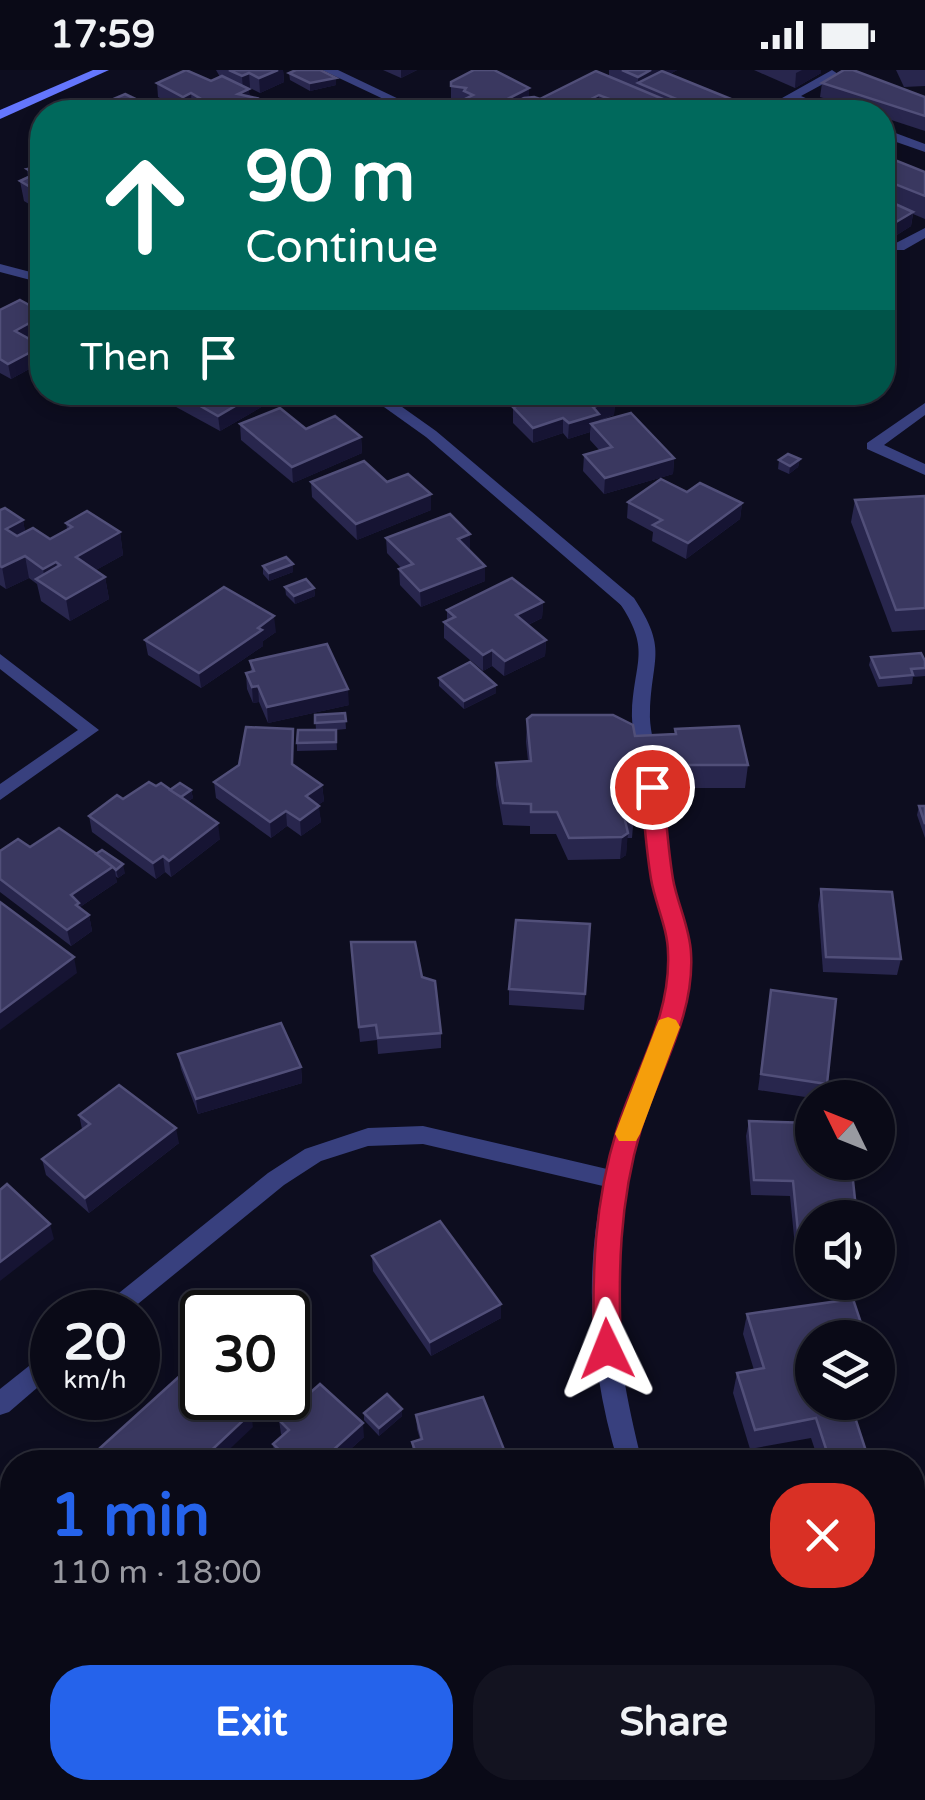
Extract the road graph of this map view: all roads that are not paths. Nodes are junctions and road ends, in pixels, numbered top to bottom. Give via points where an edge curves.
1 (103, 70) edge
2 (328, 70) edge
3 (832, 74) edge
4 (791, 97) junction
5 (34, 100) edge
6 (394, 100) edge
7 (785, 100) edge
8 (799, 100) edge
9 (30, 102) edge
10 (0, 115) edge
11 (895, 137) edge
12 (925, 148) edge
13 (925, 232) edge
14 (895, 247) edge
15 (0, 268) edge
16 (30, 276) edge
17 (389, 405) edge
18 (925, 408) edge
19 (925, 470) edge
20 (0, 660) edge
21 (648, 758) edge
22 (652, 787) edge
23 (0, 793) edge
24 (615, 1180) junction
25 (139, 1290) edge
26 (30, 1379) edge
27 (0, 1404) edge
28 (628, 1450) edge

1 - 5 main road
2 - 6 street
3 - 4 street
4 - 7 street
4 - 8 street
9 - 10 main road
11 - 12 street
13 - 14 street
15 - 16 street
17 - 21 street via 628,602 648,632 640,714
18 - 19 street via 873,446
20 - 23 street via 90,730
22 - 24 street via 664,888 680,952 674,1006
24 - 25 street via 424,1135 368,1138 313,1155 276,1179
24 - 28 street via 604,1258 607,1349
26 - 27 street

